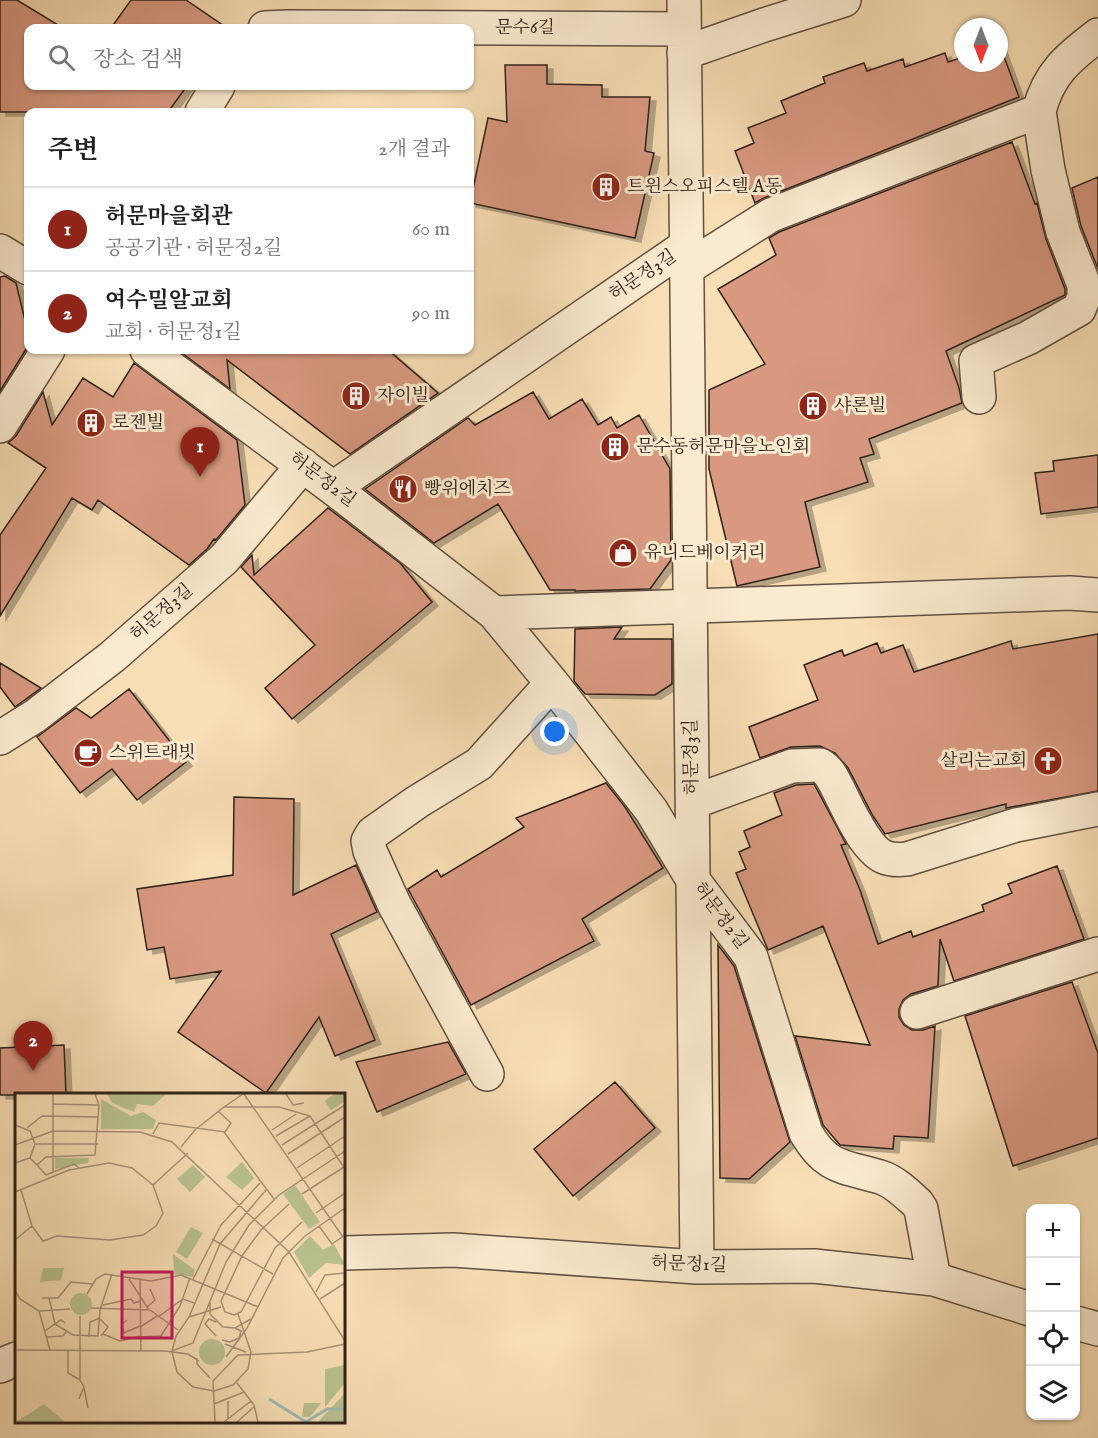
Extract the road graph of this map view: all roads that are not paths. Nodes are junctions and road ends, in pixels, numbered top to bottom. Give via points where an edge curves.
1 (844, 0) edge
2 (474, 27) edge
3 (684, 27) edge
4 (1098, 35) edge
5 (216, 90) edge
6 (204, 108) edge
7 (1040, 111) junction
8 (0, 251) edge
9 (686, 257) junction
10 (24, 266) edge
11 (45, 354) edge
12 (152, 354) edge
13 (979, 397) dead end
14 (0, 426) edge
15 (303, 465) junction
16 (333, 488) junction
17 (1098, 595) edge
18 (691, 607) junction
19 (494, 613) junction
20 (552, 683) junction
21 (0, 738) edge
22 (693, 802) junction
23 (1096, 817) edge
24 (693, 880) junction
25 (1098, 954) edge
26 (917, 1012) dead end
27 (487, 1074) dead end
28 (345, 1254) edge
29 (697, 1267) junction
30 (934, 1279) junction
31 (1026, 1308) edge
32 (1080, 1324) edge
33 (1098, 1329) edge
34 (15, 1359) edge
35 (0, 1366) edge

1 - 3 street via 764,24
2 - 3 street, 문수6길
3 - 9 street, 허문정3길
4 - 7 street via 1055,73 1044,92
5 - 6 street
7 - 9 street via 771,215
7 - 13 street via 1048,170 1063,232 1084,285 1084,297 1079,309 976,361
8 - 10 street
9 - 16 street, 허문정3길
9 - 18 street, 허문정3길
11 - 14 street
12 - 15 street, 허문정2길
15 - 16 street, 허문정2길
15 - 21 street, 허문정3길 via 224,559 112,657
16 - 19 street, 허문정2길
17 - 18 street
18 - 19 street
18 - 22 street, 허문정3길
19 - 20 street, 허문정2길
20 - 24 street, 허문정2길 via 651,810
20 - 27 street via 479,764 417,802 373,833 368,841 394,904
22 - 23 street via 792,766 820,765 831,775 874,849 884,857 898,860 1016,825
22 - 24 street, 허문정3길
24 - 29 street, 허문정3길
24 - 30 street, 허문정2길 via 752,957 813,1146 834,1164 886,1179 917,1203
25 - 26 street
28 - 29 street, 허문정1길 via 453,1250
29 - 30 street, 허문정1길 via 814,1266
30 - 31 street, 허문정1길
32 - 33 street
34 - 35 street

